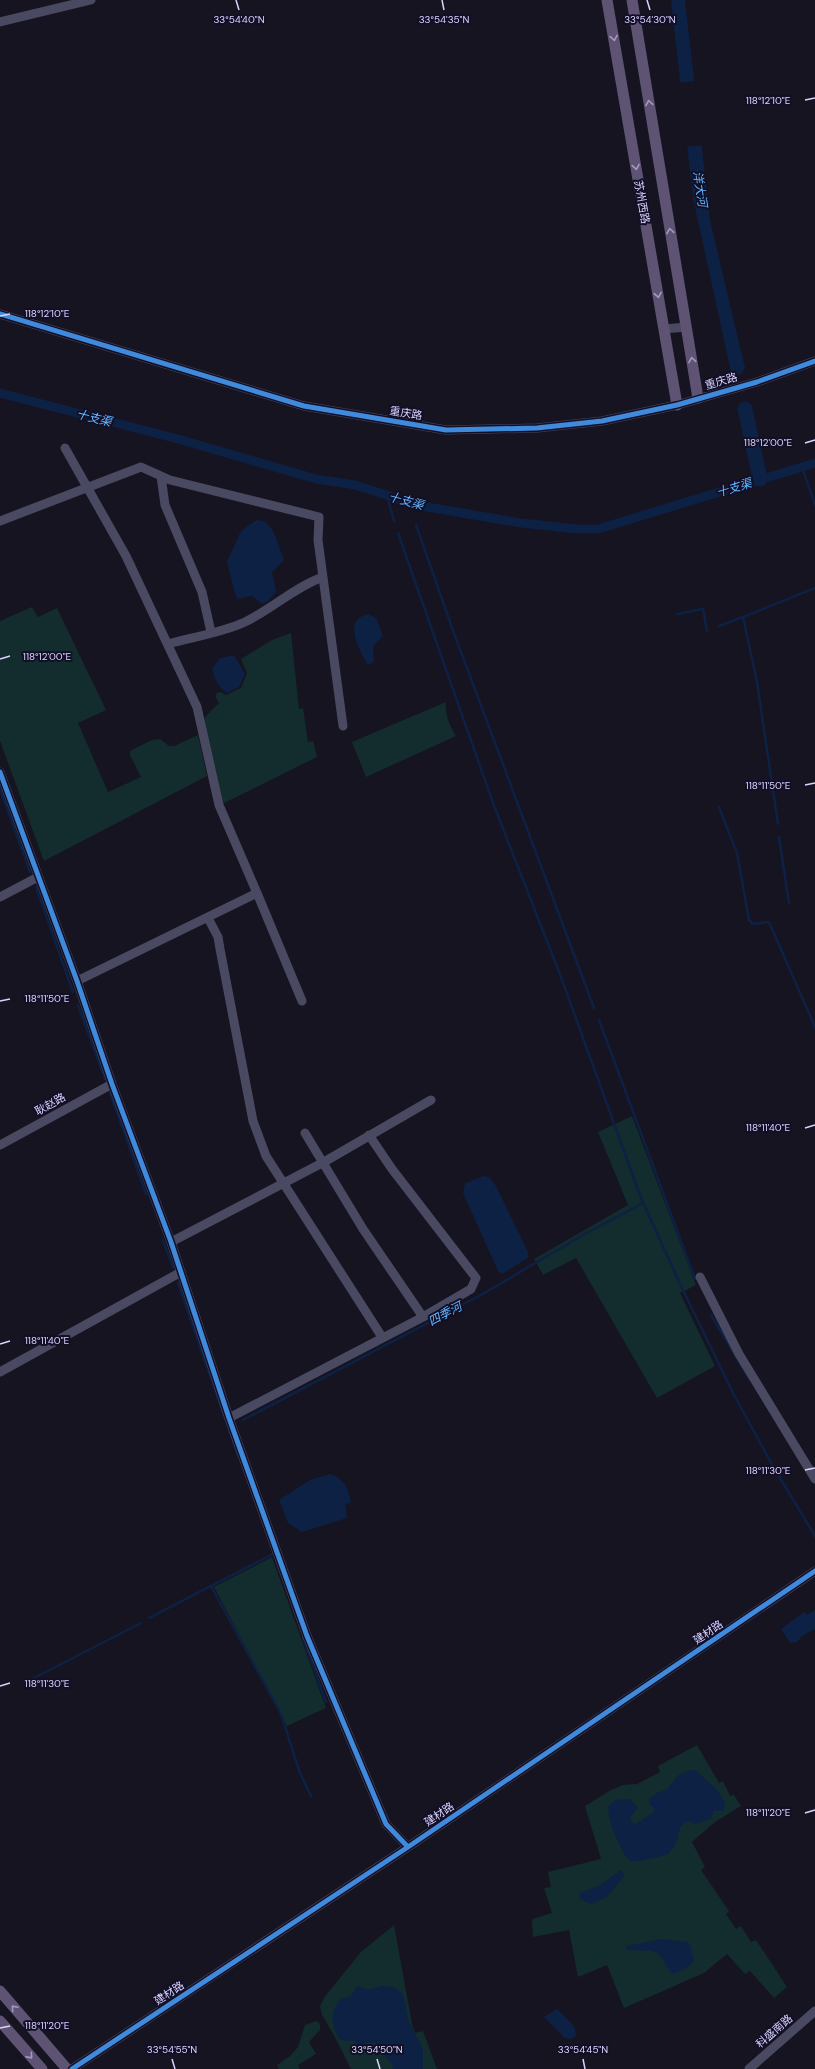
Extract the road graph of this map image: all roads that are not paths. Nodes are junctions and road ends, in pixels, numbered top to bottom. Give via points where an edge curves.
1 (91, 0) edge
2 (607, 0) edge
3 (632, 0) edge
4 (0, 22) edge
5 (0, 314) edge
6 (686, 327) junction
7 (664, 329) junction
8 (815, 361) edge
9 (698, 398) junction
10 (677, 405) junction
11 (65, 448) dead end
12 (161, 476) junction
13 (88, 487) junction
14 (0, 521) edge
15 (322, 577) junction
16 (211, 632) junction
17 (168, 644) junction
18 (343, 726) dead end
19 (0, 772) edge
20 (38, 877) junction
21 (257, 893) junction
22 (0, 897) edge
23 (208, 918) junction
24 (77, 981) junction
25 (302, 1001) dead end
26 (112, 1084) junction
27 (431, 1100) dead end
28 (305, 1132) dead end
29 (369, 1135) junction
30 (0, 1145) edge
31 (324, 1162) junction
32 (284, 1182) junction
33 (171, 1242) junction
34 (181, 1272) junction
35 (700, 1277) dead end
36 (422, 1317) junction
37 (382, 1338) junction
38 (0, 1372) edge
39 (229, 1418) junction
40 (815, 1479) edge
41 (815, 1571) edge
42 (408, 1847) junction
43 (0, 1991) edge
44 (815, 2012) edge
45 (0, 2021) edge
46 (42, 2069) edge
47 (67, 2069) edge
48 (72, 2069) edge
49 (749, 2069) edge

1 - 4 street
2 -> 7 main road, 苏州西路
6 -> 3 main road, 苏州西路
5 - 10 street, 重庆路 via 304,406 446,430 537,428 602,421
6 - 7 street
9 -> 6 main road, 苏州西路
7 - 10 main road, 苏州西路
8 - 9 street, 重庆路 via 757,382
9 - 10 street, 重庆路
11 - 13 street
12 - 13 street via 141,467
12 - 15 street via 319,517 318,540
12 - 16 street via 165,505 202,592
13 - 14 street
13 - 17 street via 126,556
15 - 16 street via 311,581 246,621
15 - 18 street
16 - 17 street
17 - 21 street via 197,707 219,805
19 - 20 street
20 - 22 street
20 - 24 street
21 - 23 street
21 - 25 street
23 - 24 street
23 - 32 street via 218,937 253,1121 266,1156
24 - 26 street
26 - 30 street, 耿赵路
26 - 33 street
27 - 29 street
28 - 31 street
29 - 31 street
29 - 36 street via 476,1278 470,1288
31 - 32 street
31 - 36 street via 363,1229
32 - 33 street
32 - 37 street
33 - 34 street
34 - 38 street
34 - 39 street
35 - 40 street via 739,1354
36 - 37 street
37 - 39 street
39 - 42 street via 307,1636 386,1824
41 - 42 street, 建材路
42 - 48 street, 建材路
47 -> 43 main road
44 - 49 street, 科盛南路
45 -> 46 main road

